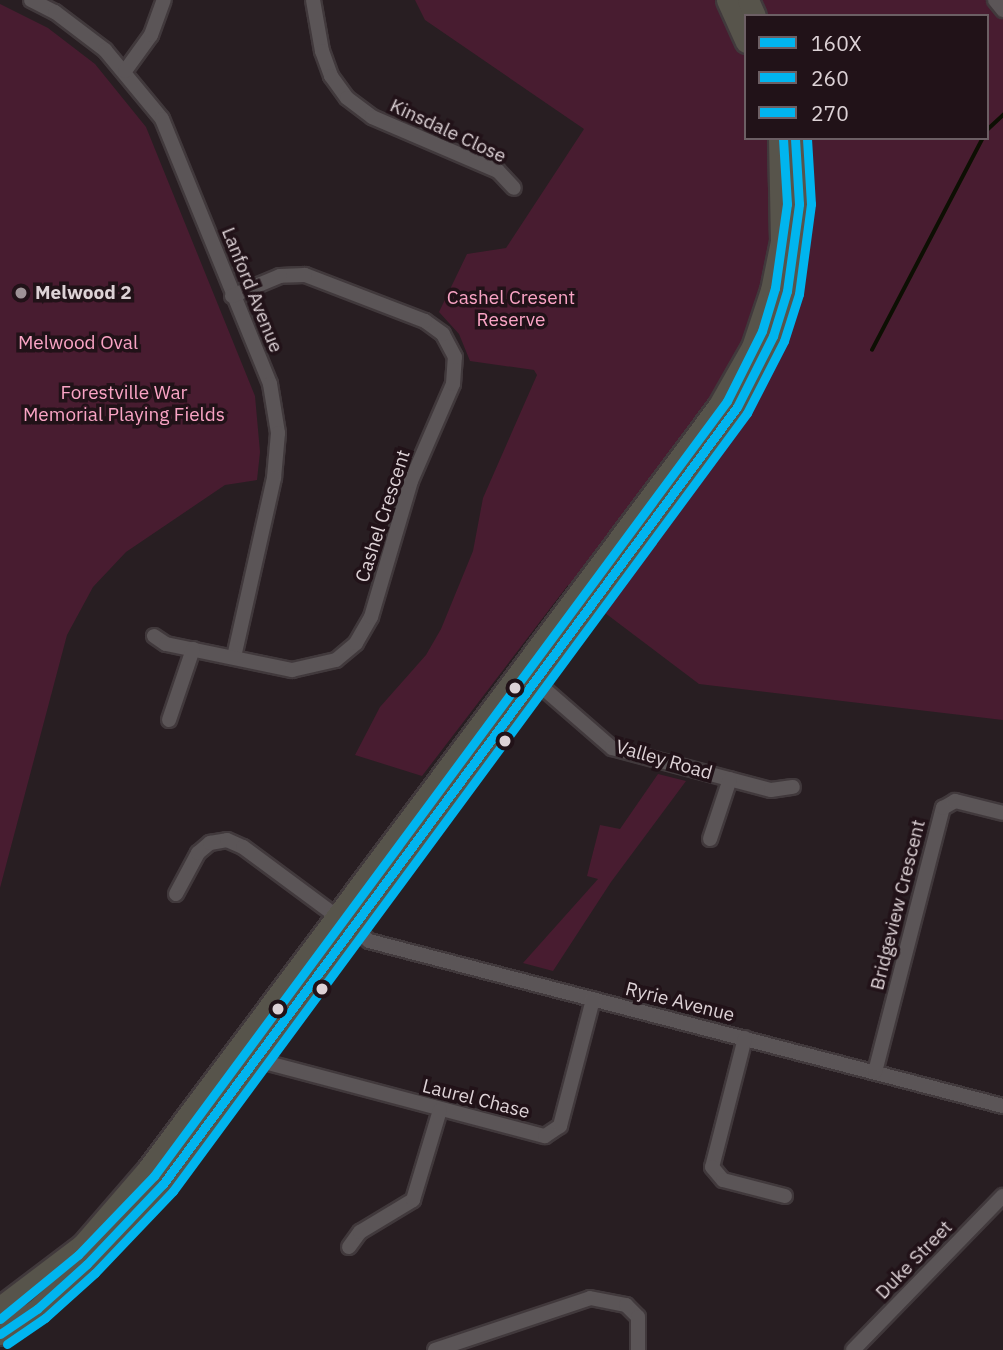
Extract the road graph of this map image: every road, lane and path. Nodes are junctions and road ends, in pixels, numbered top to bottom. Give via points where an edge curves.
1 (31, 0) edge
2 (164, 0) edge
3 (313, 0) edge
4 (727, 0) edge
5 (995, 0) edge
6 (1003, 10) edge
7 (744, 38) edge
8 (125, 71) junction
9 (779, 140) edge
10 (795, 140) edge
11 (514, 188) dead end
12 (232, 296) junction
13 (154, 636) dead end
14 (193, 649) junction
15 (234, 657) junction
16 (527, 675) junction
17 (169, 720) dead end
18 (730, 779) junction
19 (793, 787) dead end
20 (1003, 813) edge
21 (710, 839) dead end
22 (176, 894) dead end
23 (343, 921) junction
24 (593, 999) junction
25 (744, 1038) junction
26 (253, 1059) junction
27 (875, 1073) junction
28 (1003, 1106) edge
29 (440, 1110) junction
30 (785, 1196) dead end
31 (1003, 1196) edge
32 (349, 1247) dead end
33 (0, 1307) edge
34 (0, 1334) edge
35 (435, 1350) edge
36 (638, 1350) edge
37 (853, 1350) edge

1 - 8 street, Lanford Avenue via 55,12
2 - 8 street via 151,34
3 - 11 street, Kinsdale Close via 321,51 347,98 372,117 498,171
4 - 7 highway
5 - 6 street
8 - 12 street, Lanford Avenue via 162,119
9 - 16 highway via 781,241 752,347 719,405
10 - 16 highway via 799,204 795,249 773,336 758,369 737,407
12 - 15 street, Lanford Avenue via 270,384 278,433 274,478
12 - 15 street, Cashel Crescent via 280,276 305,275 425,321 443,334 455,357 453,384 411,481 371,617 356,643 336,660 313,668 292,670
13 - 14 street, Cashel Crescent
14 - 15 street, Cashel Crescent
14 - 17 street
16 - 18 street, Valley Road via 612,748
16 - 23 highway
18 - 19 street, Valley Road via 771,790
18 - 21 street
20 - 27 street, Bridgeview Crescent via 955,801 943,808
22 - 23 street, Ryrie Avenue via 198,853 210,844 227,841 243,847
23 - 24 street, Ryrie Avenue via 369,941
23 - 26 highway
23 - 33 highway via 115,1210 82,1245
24 - 25 street, Ryrie Avenue
24 - 29 street, Laurel Chase via 560,1126 545,1136
25 - 27 street, Ryrie Avenue
25 - 30 street via 712,1167 723,1180
26 - 29 street, Laurel Chase
26 - 34 highway via 127,1227 37,1309
27 - 28 street, Ryrie Avenue
29 - 32 street via 413,1200 360,1232
31 - 37 street, Duke Street
35 - 36 street via 590,1298 626,1305 638,1317

